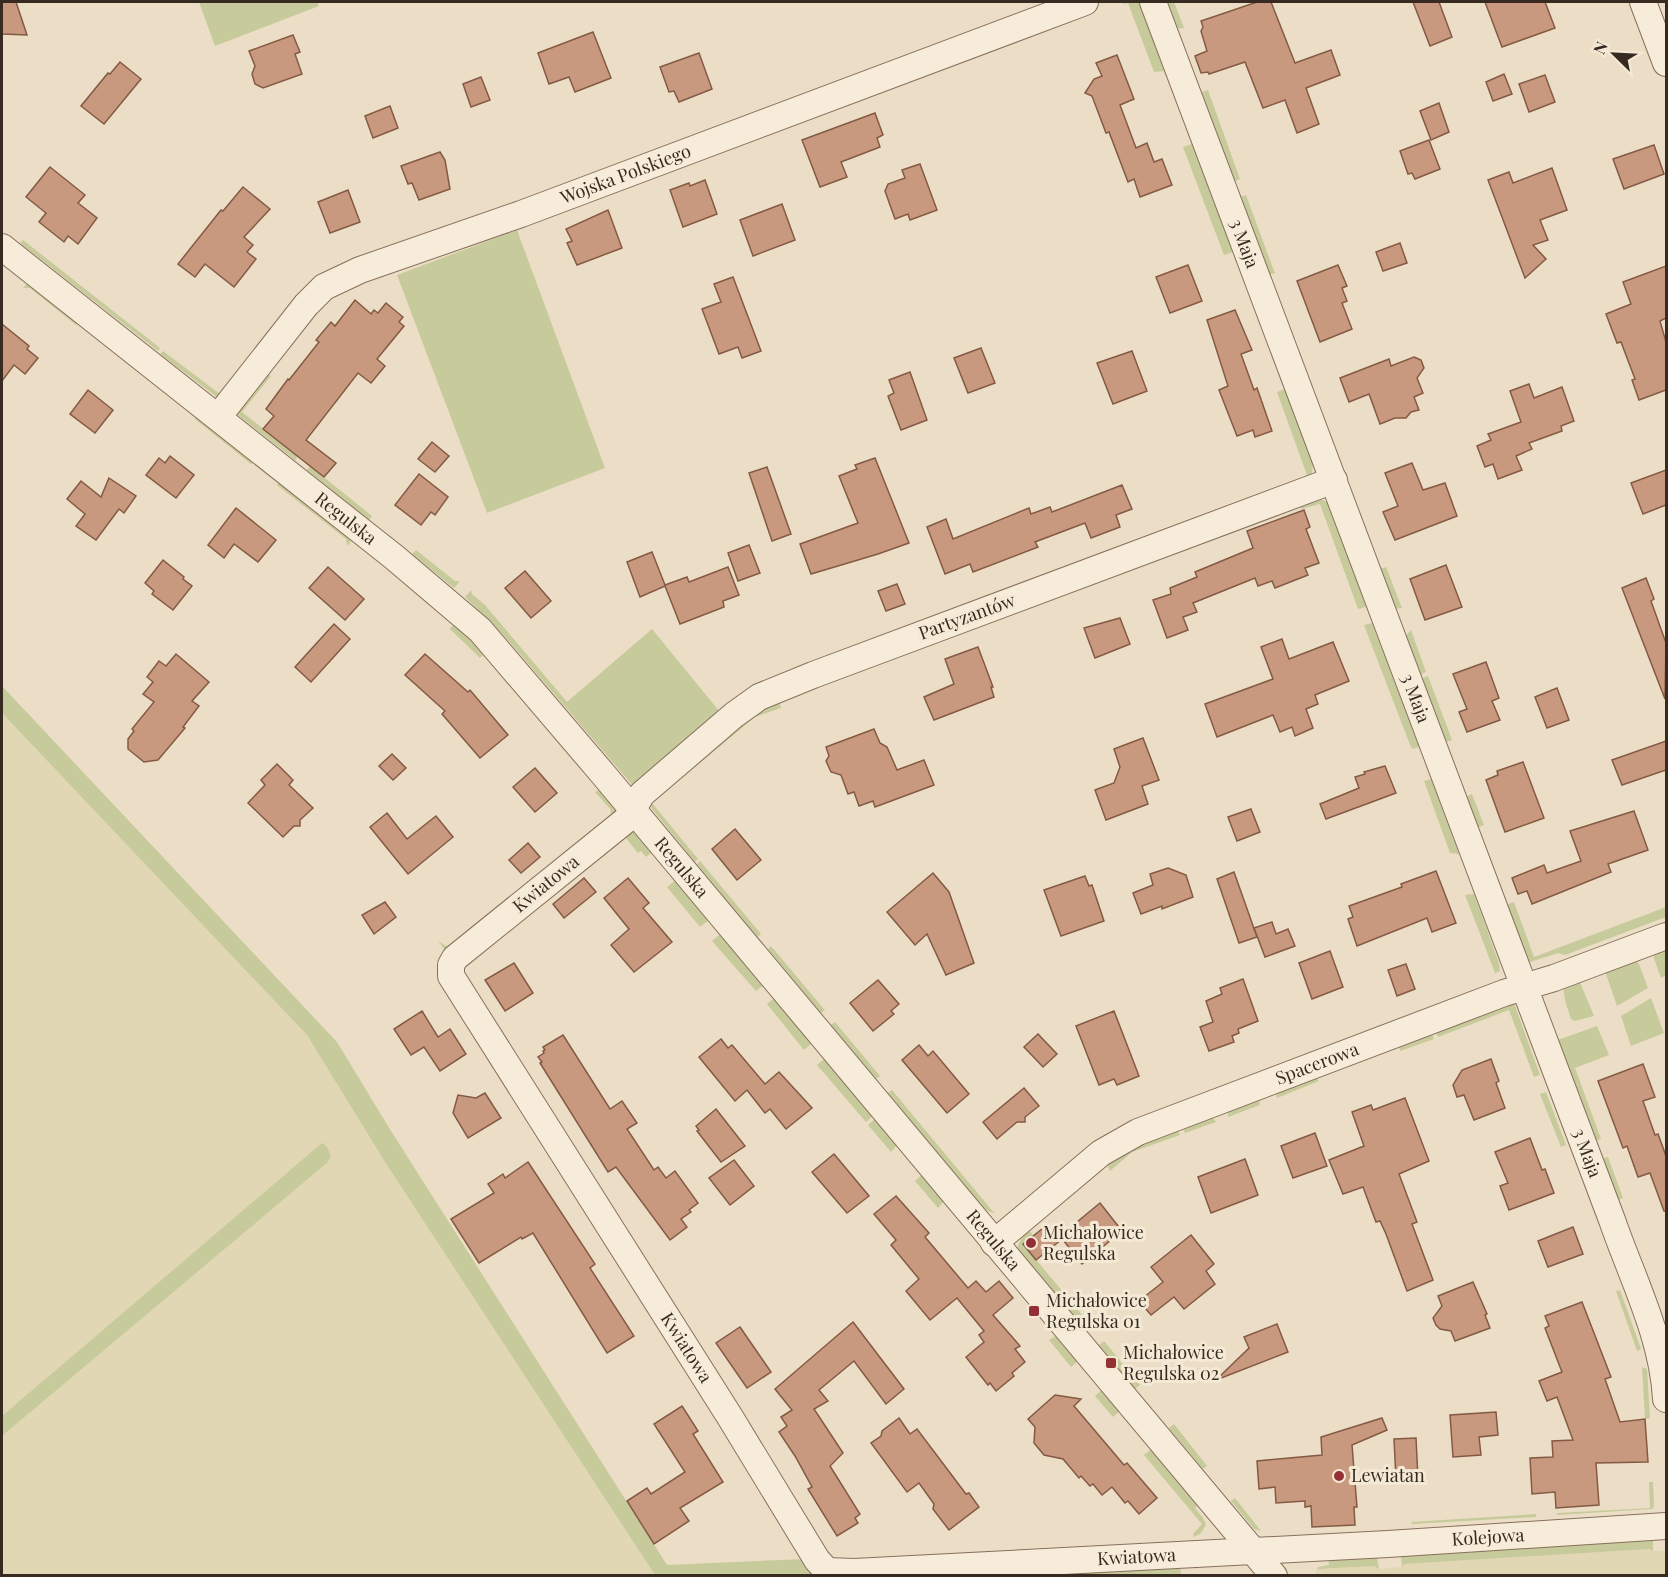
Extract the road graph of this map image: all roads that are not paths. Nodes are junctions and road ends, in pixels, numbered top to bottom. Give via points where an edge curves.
1 (1085, 2) edge
2 (1153, 2) edge
3 (1643, 2) edge
4 (1666, 63) edge
5 (2, 247) edge
6 (218, 417) junction
7 (1334, 480) junction
8 (633, 809) junction
9 (1666, 936) edge
10 (1525, 987) junction
11 (994, 1243) junction
12 (1666, 1399) edge
13 (1666, 1526) edge
14 (1308, 1548) junction
15 (1252, 1551) junction
16 (1274, 1575) edge
17 (1290, 1575) edge

1 - 6 street, Wojska Polskiego via 335,281 306,305
2 - 7 street, 3 Maja
3 - 4 street
5 - 6 street, Regulska
6 - 8 street, Regulska via 474,625
7 - 8 street, Partyzantów via 768,693 734,715 642,794
7 - 10 street, 3 Maja
8 - 11 street, Regulska
8 - 15 street, Kwiatowa via 626,820 455,958 450,973 822,1566 830,1572 854,1572
9 - 10 street, Spacerowa
10 - 11 street, Spacerowa via 1115,1143
10 - 12 street, 3 Maja via 1656,1340
11 - 15 street, Regulska
13 - 14 street, Kolejowa
14 - 15 street, Kolejowa
14 - 17 street
15 - 16 street, Regulska

